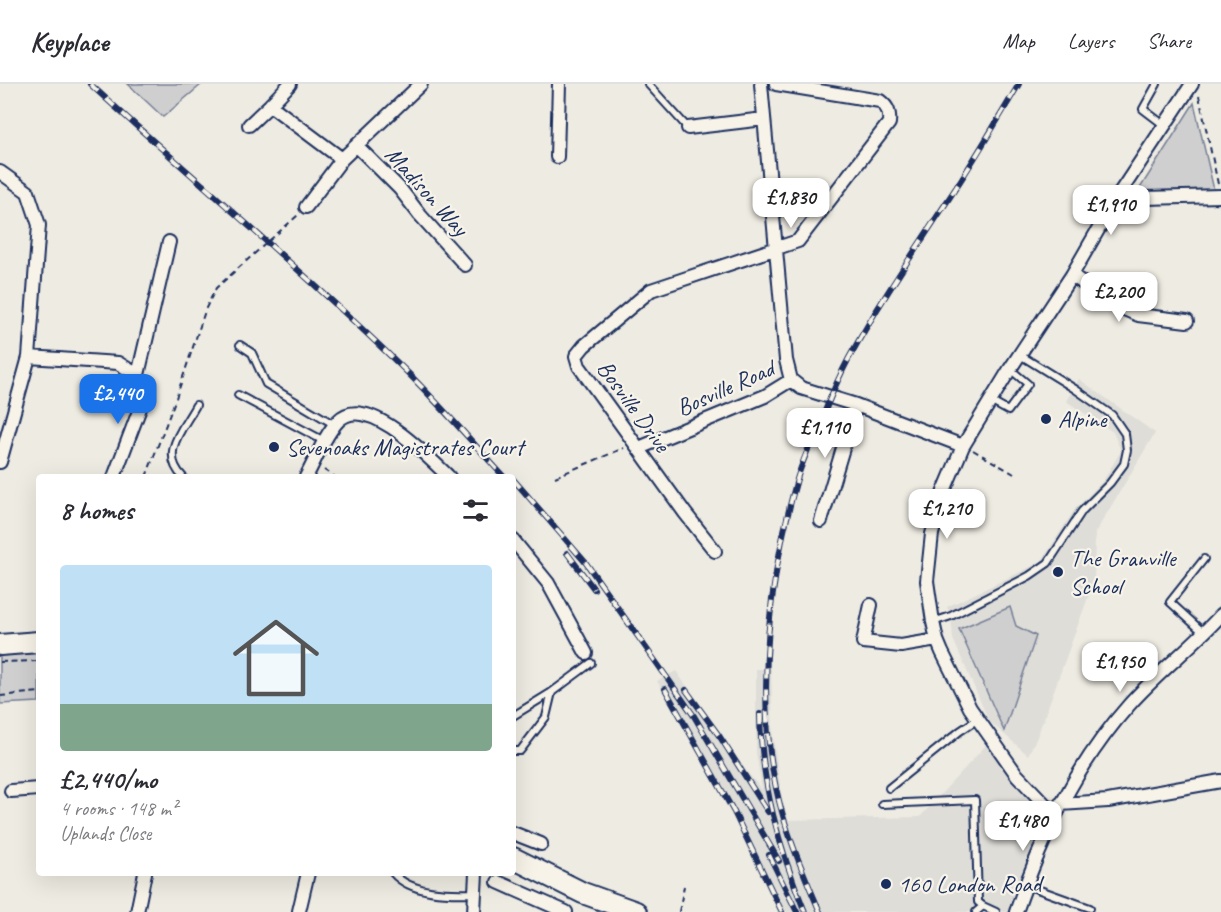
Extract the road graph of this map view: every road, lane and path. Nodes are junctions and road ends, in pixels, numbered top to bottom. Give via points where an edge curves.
1 (290, 84) edge
2 (421, 84) edge
3 (558, 84) edge
4 (648, 84) edge
5 (761, 84) edge
6 (776, 84) edge
7 (1157, 84) edge
8 (1192, 88) edge
9 (270, 105) junction
10 (764, 119) junction
11 (249, 125) dead end
12 (1164, 125) junction
13 (688, 128) joint
14 (357, 146) junction
15 (556, 157) dead end
16 (342, 159) junction
17 (0, 172) edge
18 (1221, 196) edge
19 (1117, 197) junction
20 (306, 207) joint
21 (169, 242) dead end
22 (777, 248) junction
23 (465, 265) dead end
24 (1072, 274) junction
25 (1187, 321) dead end
26 (240, 345) dead end
27 (1020, 355) junction
28 (29, 357) junction
29 (1010, 369) junction
30 (138, 375) junction
31 (791, 380) junction
32 (238, 395) dead end
33 (990, 401) junction
34 (196, 405) dead end
35 (856, 405) junction
36 (335, 426) junction
37 (324, 442) junction
38 (637, 446) junction
39 (963, 446) junction
40 (0, 462) edge
41 (313, 465) junction
42 (115, 474) edge
43 (147, 474) edge
44 (180, 474) edge
45 (308, 474) edge
46 (330, 474) edge
47 (445, 474) edge
48 (1014, 474) dead end
49 (555, 477) dead end
50 (821, 521) dead end
51 (516, 544) edge
52 (716, 551) dead end
53 (1204, 559) dead end
54 (871, 605) dead end
55 (1221, 615) edge
56 (933, 622) junction
57 (1204, 634) junction
58 (937, 640) junction
59 (36, 642) edge
60 (0, 645) edge
61 (589, 658) joint
62 (36, 661) edge
63 (0, 662) edge
64 (36, 692) edge
65 (552, 692) junction
66 (0, 696) edge
67 (516, 714) edge
68 (978, 719) junction
69 (516, 751) edge
70 (1221, 781) edge
71 (889, 788) dead end
72 (36, 789) edge
73 (11, 791) dead end
74 (882, 804) dead end
75 (1058, 809) junction
76 (516, 834) edge
77 (541, 844) dead end
78 (516, 860) edge
79 (144, 876) edge
80 (307, 876) edge
81 (396, 876) edge
82 (476, 876) edge
83 (498, 882) dead end
84 (1026, 885) junction
85 (684, 886) dead end
86 (475, 893) junction
87 (983, 906) junction
88 (1090, 908) dead end
89 (625, 910) edge
90 (137, 912) edge
91 (292, 912) edge
92 (300, 912) edge
93 (474, 912) edge
94 (566, 912) edge
95 (679, 912) edge
96 (976, 912) edge
97 (996, 912) edge
98 (1016, 912) edge

1 - 9 street
2 - 14 street
3 - 15 street
4 - 13 lane
5 - 10 street
6 - 22 street via 873,99 885,105 890,115 889,123 798,241
7 - 12 lane via 1143,109
8 - 12 street
8 - 18 path
9 - 11 street
9 - 16 street
10 - 13 street
10 - 22 street
12 - 19 street
14 - 16 street
14 - 23 street, Madison Way
16 - 20 street
17 - 28 street via 28,192 39,225
18 - 19 street
19 - 24 street
20 - 43 path via 216,288
21 - 30 street
22 - 31 street
22 - 38 street, Bosville Drive via 651,290 576,356 579,366
24 - 25 street via 1110,303 1138,315
24 - 27 street
26 - 36 lane via 252,353 266,384
27 - 29 street
27 - 56 lane via 1112,415 1125,434 1124,464 1082,511 1048,563
28 - 30 street via 118,363
28 - 40 street
29 - 33 street
29 - 33 lane via 1028,384 1008,411
30 - 42 street via 142,403
31 - 35 street, Bosville Road via 801,388
31 - 38 street, Bosville Road via 765,396
32 - 37 lane
33 - 39 street
34 - 44 lane via 171,454
35 - 39 street, Bosville Road
35 - 50 street
36 - 37 street
36 - 47 street via 349,414 372,417 406,437
37 - 41 street
38 - 49 path
38 - 52 street, Bosville Drive
39 - 48 path
39 - 56 street via 932,534 927,581
41 - 45 street
41 - 46 path
51 - 61 street via 548,583
53 - 57 lane via 1170,602
54 - 58 street via 863,642 902,646
55 - 57 street
56 - 58 street
57 - 75 street via 1129,704 1081,768
58 - 68 street
59 - 60 main road
61 - 65 lane
62 - 63 path
64 - 66 path
65 - 67 lane
65 - 69 lane via 546,717
68 - 71 lane
68 - 75 street via 1017,775
70 - 75 street
72 - 73 street
74 - 87 lane via 975,800 978,902
75 - 84 street
76 - 77 street
78 - 89 main road
79 - 90 street
80 - 92 street
81 - 86 lane via 403,883 435,892
82 - 86 street
83 - 94 street
84 - 88 lane
84 - 98 street
85 - 95 path
86 - 93 street
87 - 96 lane
87 - 97 lane
91 - 92 lane

